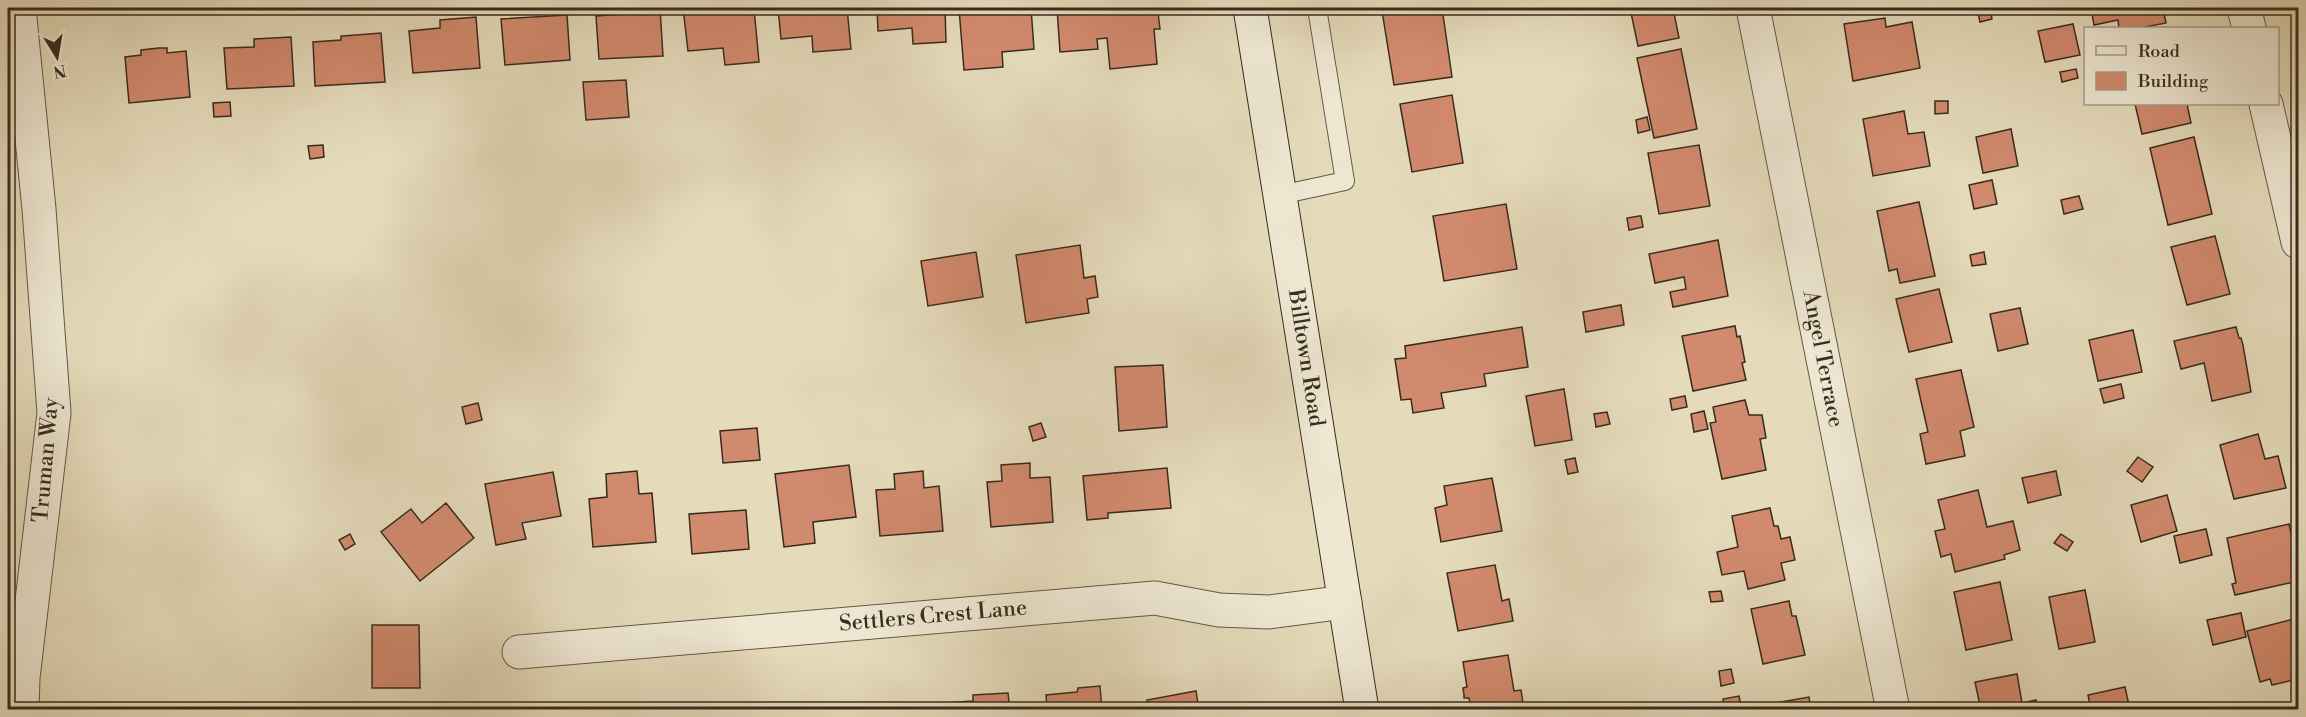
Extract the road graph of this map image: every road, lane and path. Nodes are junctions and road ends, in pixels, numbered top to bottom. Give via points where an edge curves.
1 (19, 8) edge
2 (1250, 8) edge
3 (1317, 8) edge
4 (1753, 8) edge
5 (2244, 8) edge
6 (2248, 27) edge
7 (2266, 105) edge
8 (1280, 195) junction
9 (2298, 242) edge
10 (1345, 602) junction
11 (519, 651) dead end
12 (18, 688) edge
13 (1362, 710) edge
14 (1893, 710) edge

1 - 12 street, Truman Way via 54,413
2 - 8 street, Billtown Road
3 - 8 lane via 1345,181
4 - 14 street, Angel Terrace
5 - 6 street
7 - 9 street
8 - 10 street, Billtown Road
10 - 11 street, Settlers Crest Lane via 1269,612 1219,610 1155,598
10 - 13 street, Billtown Road

